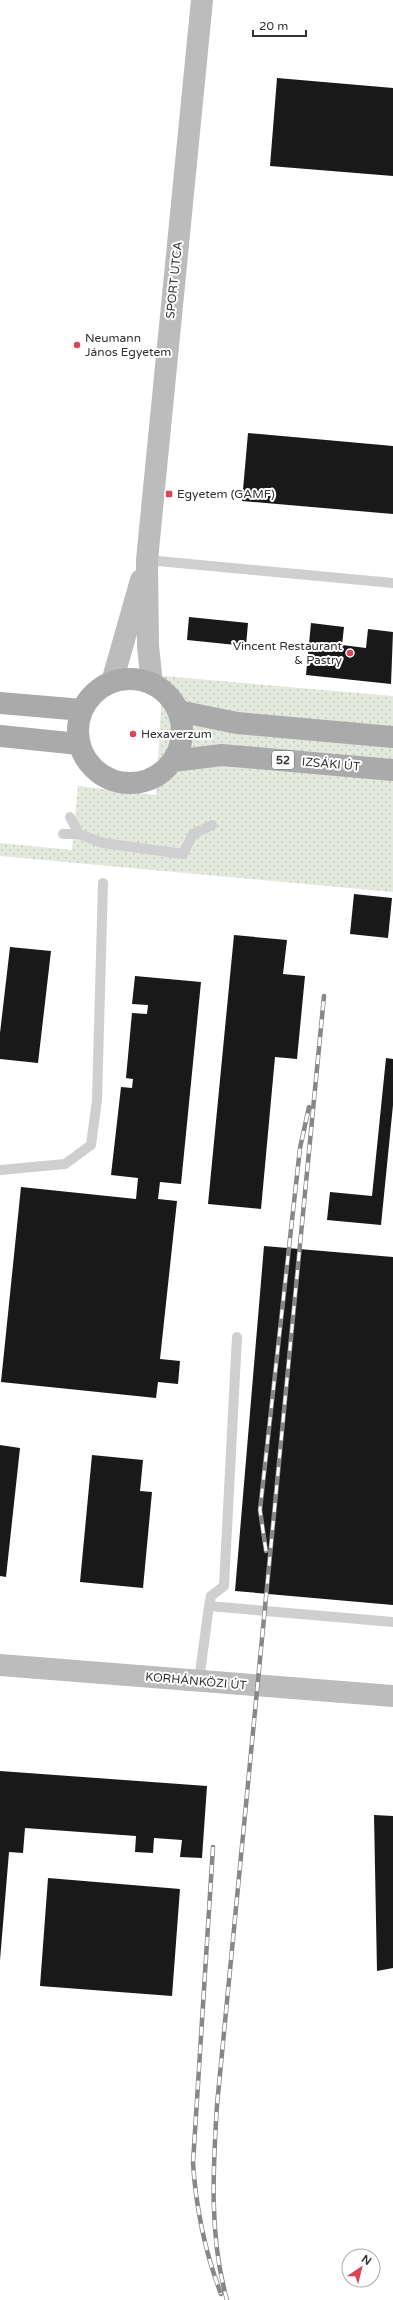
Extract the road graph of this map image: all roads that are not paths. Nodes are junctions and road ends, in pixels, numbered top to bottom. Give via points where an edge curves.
1 (202, 0) edge
2 (147, 560) junction
3 (393, 583) edge
4 (112, 682) junction
5 (152, 684) junction
6 (0, 703) edge
7 (82, 710) junction
8 (178, 711) junction
9 (0, 736) edge
10 (393, 737) edge
11 (79, 744) junction
12 (172, 761) junction
13 (393, 770) edge
14 (70, 817) dead end
15 (212, 826) dead end
16 (63, 834) dead end
17 (80, 834) junction
18 (103, 883) dead end
19 (0, 1170) edge
20 (237, 1337) dead end
21 (209, 1606) junction
22 (393, 1622) edge
23 (0, 1665) edge
24 (200, 1680) junction
25 (393, 1696) edge

1 - 2 street, SPORT UTCA
2 - 3 lane
2 - 4 street via 121,643
2 - 5 street via 148,646
4 - 5 main road via 132,679
4 - 7 main road via 94,693
5 - 8 main road via 165,692
6 - 7 main road
7 - 11 main road via 77,733
8 - 10 main road via 237,723
8 - 12 main road via 181,742
9 - 11 main road
11 - 12 main road via 92,767 102,775 120,782 140,782 152,778
12 - 13 main road, IZSÁKI ÚT / 52 via 222,755
14 - 17 lane
15 - 17 lane via 193,834 183,854 102,843
16 - 17 lane
18 - 19 lane via 97,1100 91,1145 65,1164
20 - 21 lane via 224,1586 211,1596
21 - 22 lane
21 - 24 lane
23 - 24 street, KORHÁNKÖZI ÚT
24 - 25 street, KORHÁNKÖZI ÚT

